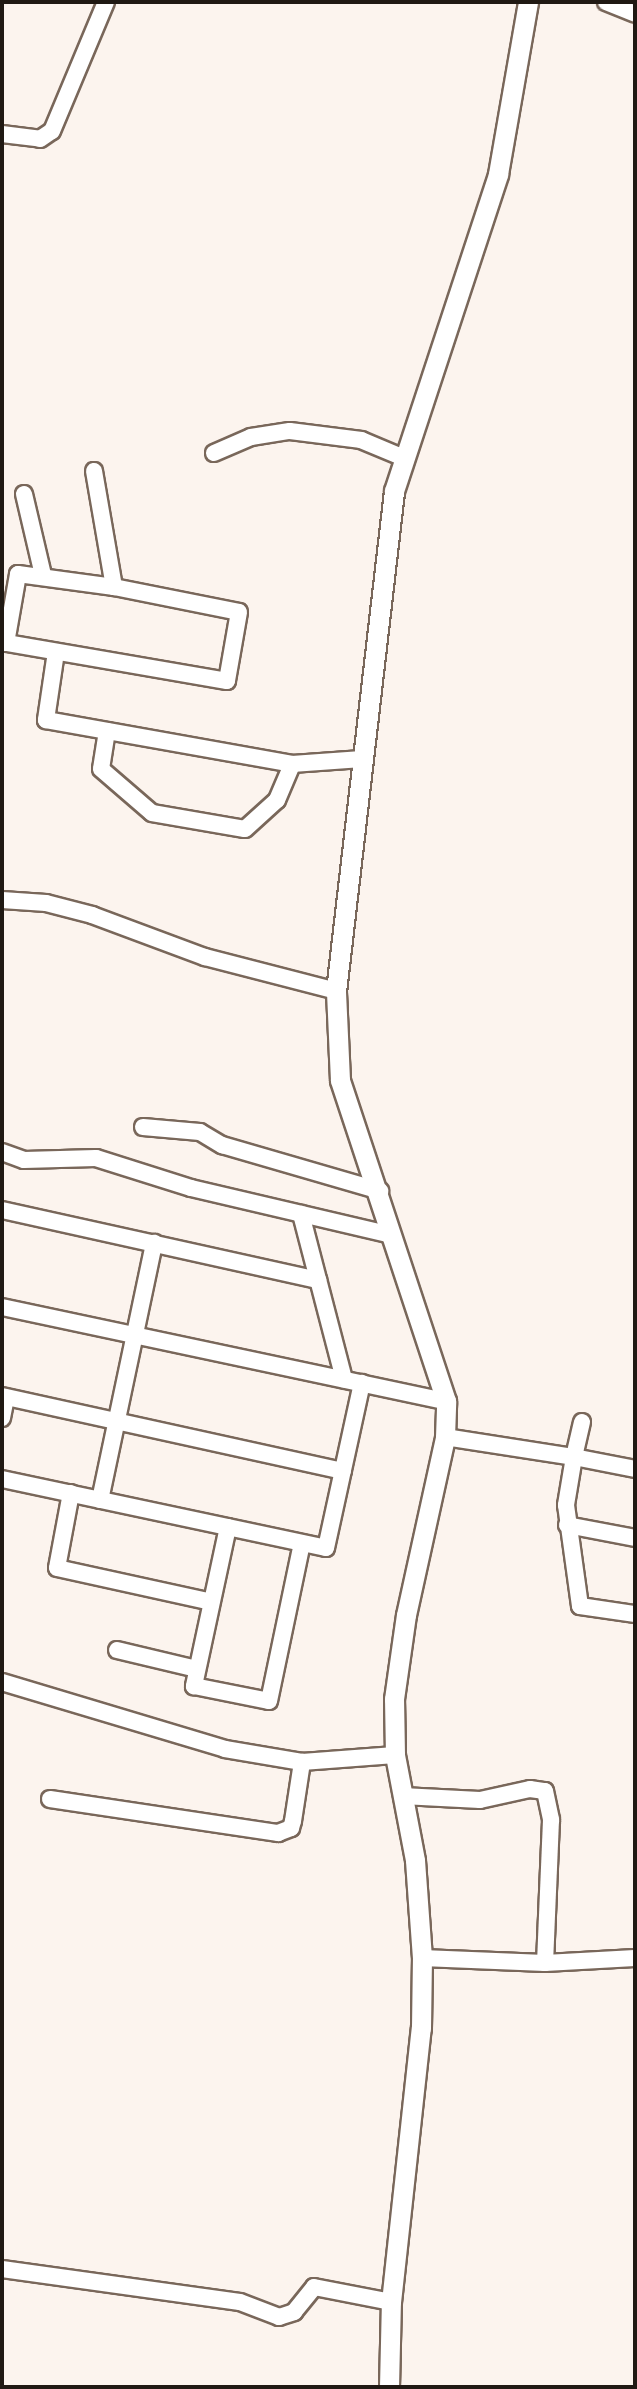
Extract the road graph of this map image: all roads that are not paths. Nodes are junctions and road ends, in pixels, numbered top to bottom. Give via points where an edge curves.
1 (106, 2) edge
2 (528, 2) edge
3 (607, 2) edge
4 (635, 14) edge
5 (2, 134) edge
6 (214, 453) dead end
7 (404, 458) junction
8 (94, 471) dead end
9 (24, 494) dead end
10 (43, 575) junction
11 (114, 587) junction
12 (56, 652) junction
13 (107, 731) junction
14 (362, 758) junction
15 (292, 764) junction
16 (2, 900) edge
17 (336, 991) junction
18 (143, 1127) dead end
19 (2, 1152) edge
20 (380, 1191) junction
21 (2, 1209) edge
22 (301, 1214) junction
23 (393, 1235) junction
24 (154, 1243) junction
25 (318, 1280) junction
26 (2, 1307) edge
27 (135, 1335) junction
28 (344, 1379) junction
29 (362, 1383) junction
30 (4, 1396) edge
31 (446, 1401) junction
32 (2, 1418) edge
33 (117, 1421) junction
34 (582, 1422) dead end
35 (445, 1437) junction
36 (573, 1457) junction
37 (635, 1469) edge
38 (343, 1471) junction
39 (2, 1479) edge
40 (72, 1493) junction
41 (100, 1500) junction
42 (567, 1525) junction
43 (228, 1527) junction
44 (635, 1538) edge
45 (302, 1543) junction
46 (211, 1602) junction
47 (635, 1614) edge
48 (117, 1650) dead end
49 (197, 1669) junction
50 (2, 1682) edge
51 (395, 1755) junction
52 (302, 1762) junction
53 (402, 1796) junction
54 (50, 1799) dead end
55 (422, 1958) junction
56 (635, 1958) edge
57 (545, 1963) junction
58 (2, 2269) edge
59 (391, 2302) junction
60 (389, 2387) edge

1 - 5 street via 52,131 40,139
2 - 7 street via 498,174
3 - 4 street
6 - 7 street via 251,437 290,431 361,440
7 - 14 street via 394,491
8 - 11 street
9 - 10 street
10 - 11 street
10 - 12 street via 18,574 6,643
11 - 12 street via 239,612 227,681
12 - 13 street via 46,720
13 - 15 street
13 - 15 street via 101,769 152,813 245,829 277,800
14 - 15 street
14 - 17 street
16 - 17 street via 46,903 92,915 205,957
17 - 20 street via 340,1080
18 - 20 street via 200,1132 222,1145
19 - 22 street via 24,1160 96,1158 191,1188
20 - 23 street
21 - 24 street
22 - 23 street
22 - 25 street
23 - 31 street
24 - 25 street
24 - 27 street
25 - 28 street
26 - 27 street
27 - 28 street
27 - 33 street
28 - 29 street
29 - 31 street
29 - 38 street
30 - 32 street
30 - 33 street
31 - 35 street
33 - 38 street
33 - 41 street
34 - 36 street
35 - 36 street
35 - 51 street via 406,1615 394,1699
36 - 37 street
36 - 42 street
38 - 45 street via 326,1548
39 - 40 street
40 - 41 street
40 - 46 street via 57,1568
41 - 43 street
42 - 44 street
42 - 47 street via 580,1606
43 - 45 street
43 - 46 street
45 - 49 street via 269,1701 194,1686
46 - 49 street
48 - 49 street
50 - 52 street via 225,1749
51 - 52 street
51 - 53 street
52 - 54 street via 291,1828 278,1833
53 - 55 street via 415,1860
53 - 57 street via 480,1800 530,1789 545,1791 551,1820
55 - 57 street
55 - 59 street via 421,2028
56 - 57 street
58 - 59 street via 240,2302 279,2317 294,2312 314,2287
59 - 60 street

